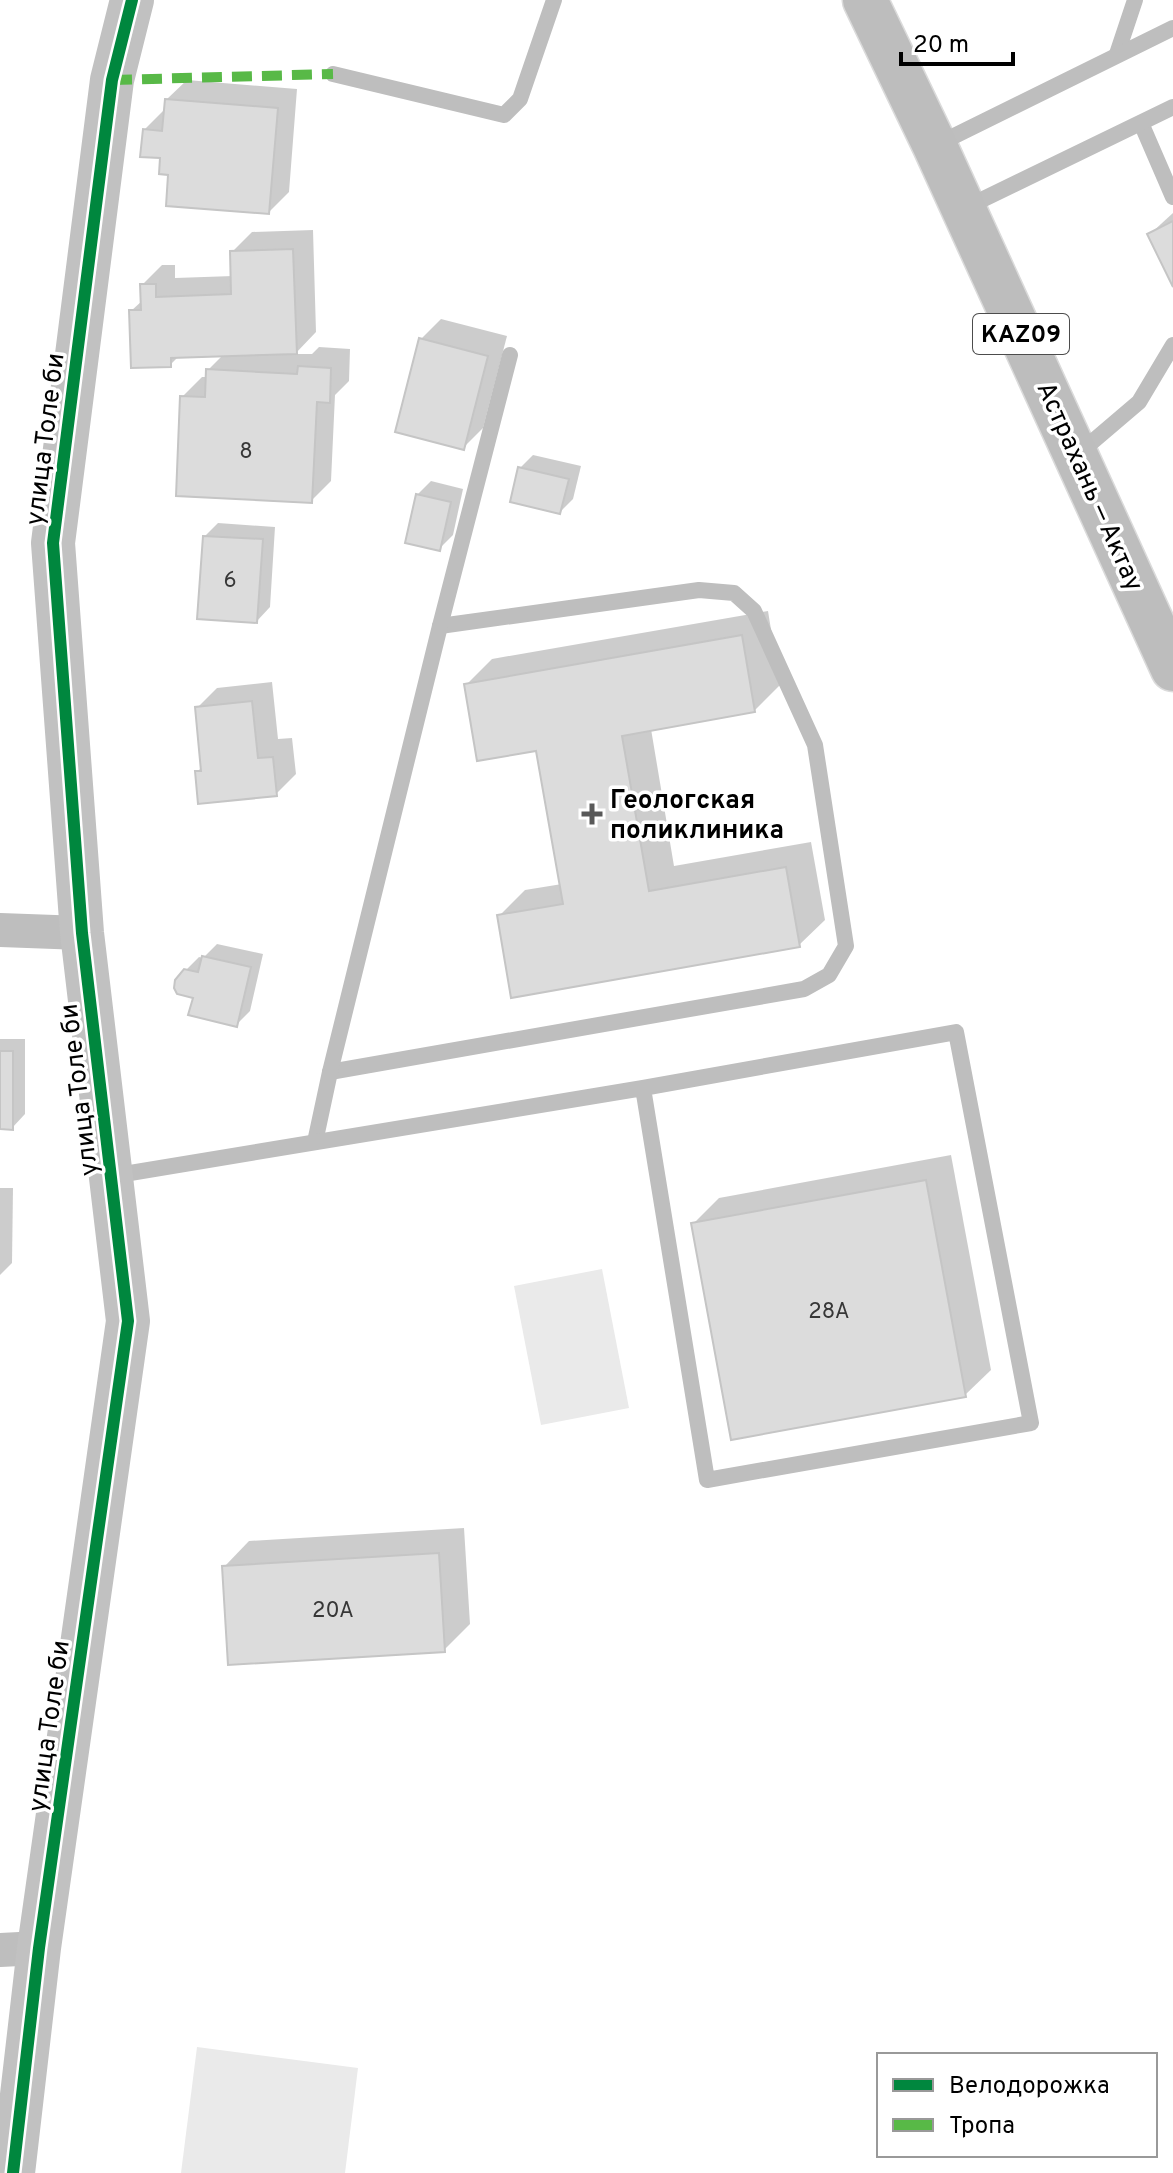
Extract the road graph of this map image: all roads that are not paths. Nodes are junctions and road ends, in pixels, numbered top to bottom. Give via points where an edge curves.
1 (132, 0) edge
2 (554, 0) edge
3 (865, 0) edge
4 (1135, 0) edge
5 (1173, 28) edge
6 (1117, 54) junction
7 (333, 74) dead end
8 (1173, 107) edge
9 (1141, 123) junction
10 (935, 146) junction
11 (1173, 197) edge
12 (963, 208) junction
13 (1173, 345) edge
14 (510, 355) dead end
15 (1077, 455) junction
16 (440, 626) junction
17 (1173, 669) edge
18 (0, 930) edge
19 (82, 933) junction
20 (330, 1072) junction
21 (643, 1088) junction
22 (315, 1142) junction
23 (111, 1176) junction
24 (20, 1949) edge
25 (13, 2173) edge

1 - 19 street, улица Толе би via 112,80 53,543
2 - 7 lane via 520,99 504,115
3 - 10 highway, Астрахань — Актау / KAZ09
4 - 6 lane
5 - 6 lane
6 - 10 lane
8 - 9 lane
9 - 11 lane
9 - 12 lane
10 - 12 highway, Астрахань — Актау / KAZ09
12 - 15 highway, Астрахань — Актау / KAZ09
13 - 15 lane via 1139,402
14 - 16 lane
15 - 17 highway, Астрахань — Актау / KAZ09
16 - 20 lane
16 - 20 lane via 699,590 734,593 754,611 815,745 846,946 829,975 804,989
18 - 19 street
19 - 23 street, улица Толе би
20 - 22 lane
21 - 21 lane via 956,1032 1031,1423 707,1480
21 - 22 lane
22 - 23 lane
23 - 24 street, улица Толе би via 128,1321
24 - 25 street, улица Толе би

